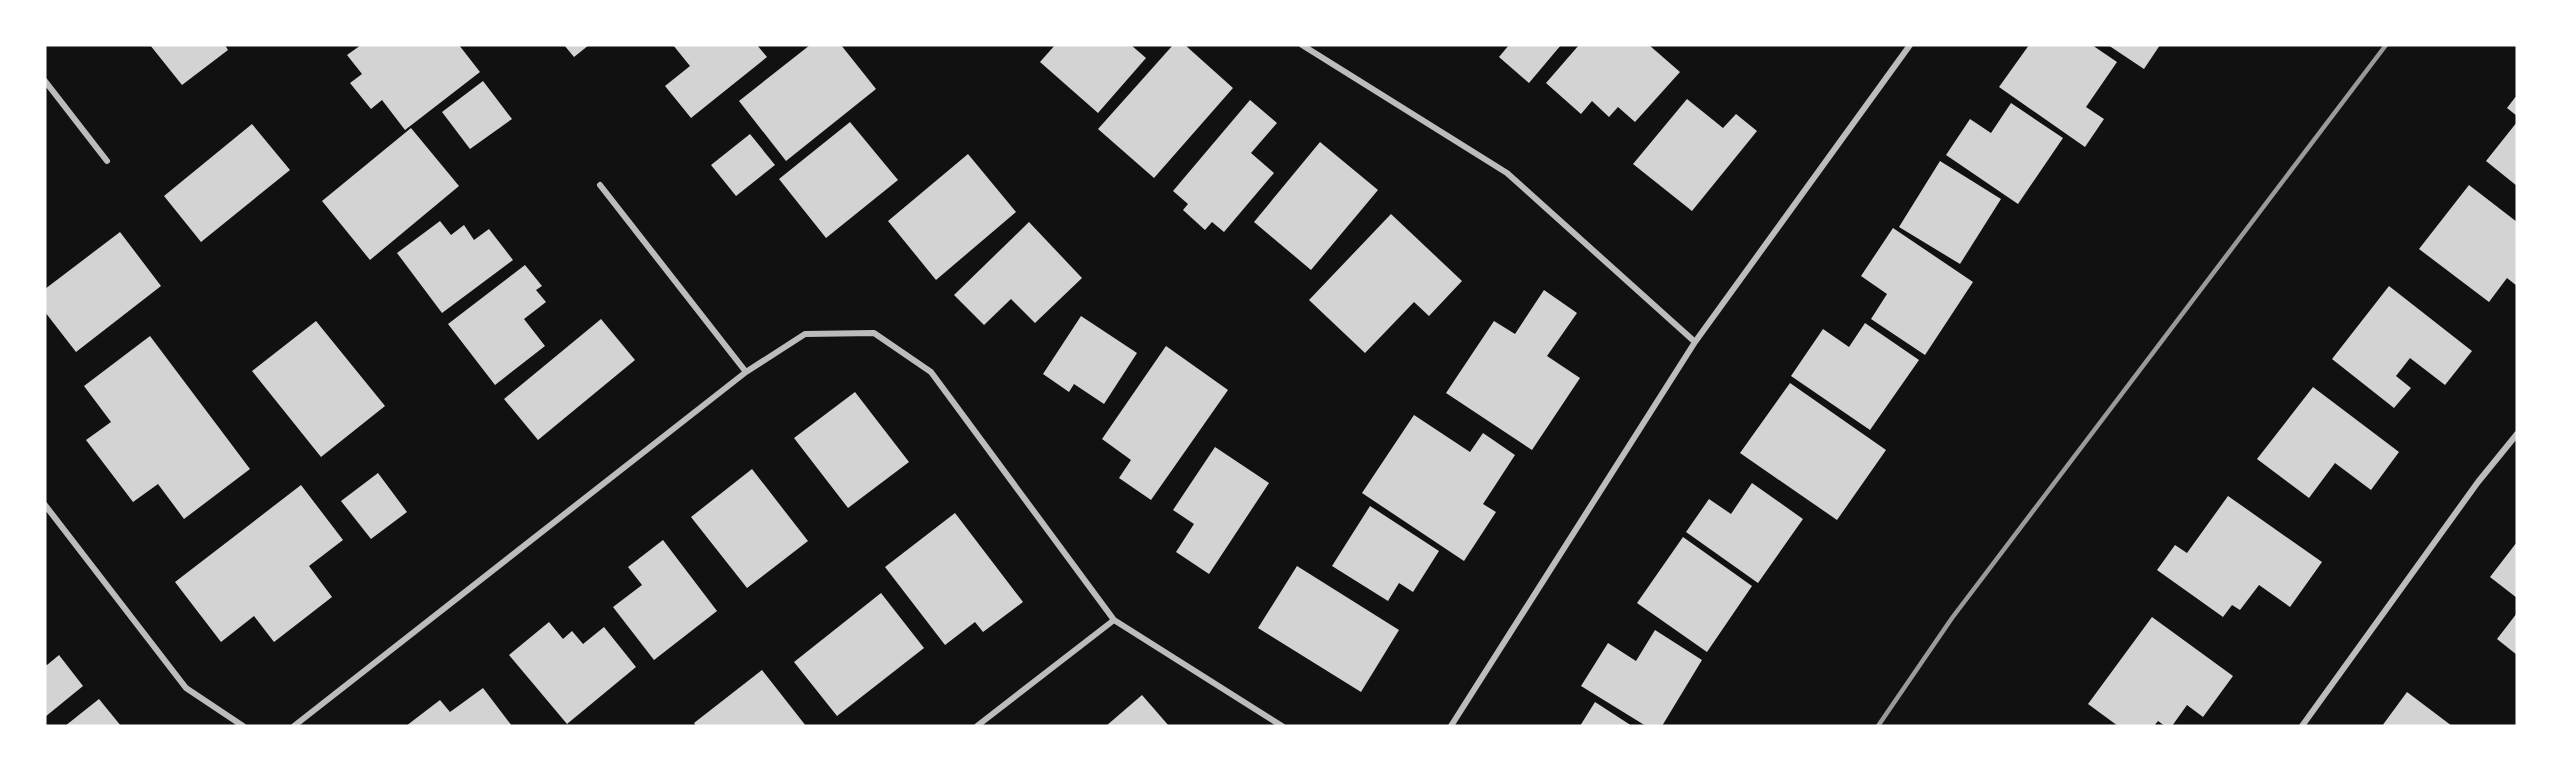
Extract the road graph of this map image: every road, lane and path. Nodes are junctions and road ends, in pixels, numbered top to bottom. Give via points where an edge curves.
1 (1302, 45) edge
2 (1910, 45) edge
3 (45, 81) edge
4 (107, 161) dead end
5 (600, 185) dead end
6 (1695, 342) junction
7 (746, 372) junction
8 (2517, 434) edge
9 (45, 505) edge
10 (1114, 620) junction
11 (243, 726) edge
12 (294, 726) edge
13 (977, 726) edge
14 (1282, 726) edge
15 (1451, 726) edge
16 (2302, 726) edge

1 - 6 street via 1507,173
2 - 6 street
3 - 4 street
5 - 7 street
6 - 15 street
7 - 10 street via 805,334 874,333 931,372
7 - 12 street
8 - 16 street
9 - 11 street via 186,688
10 - 13 street
10 - 14 street

